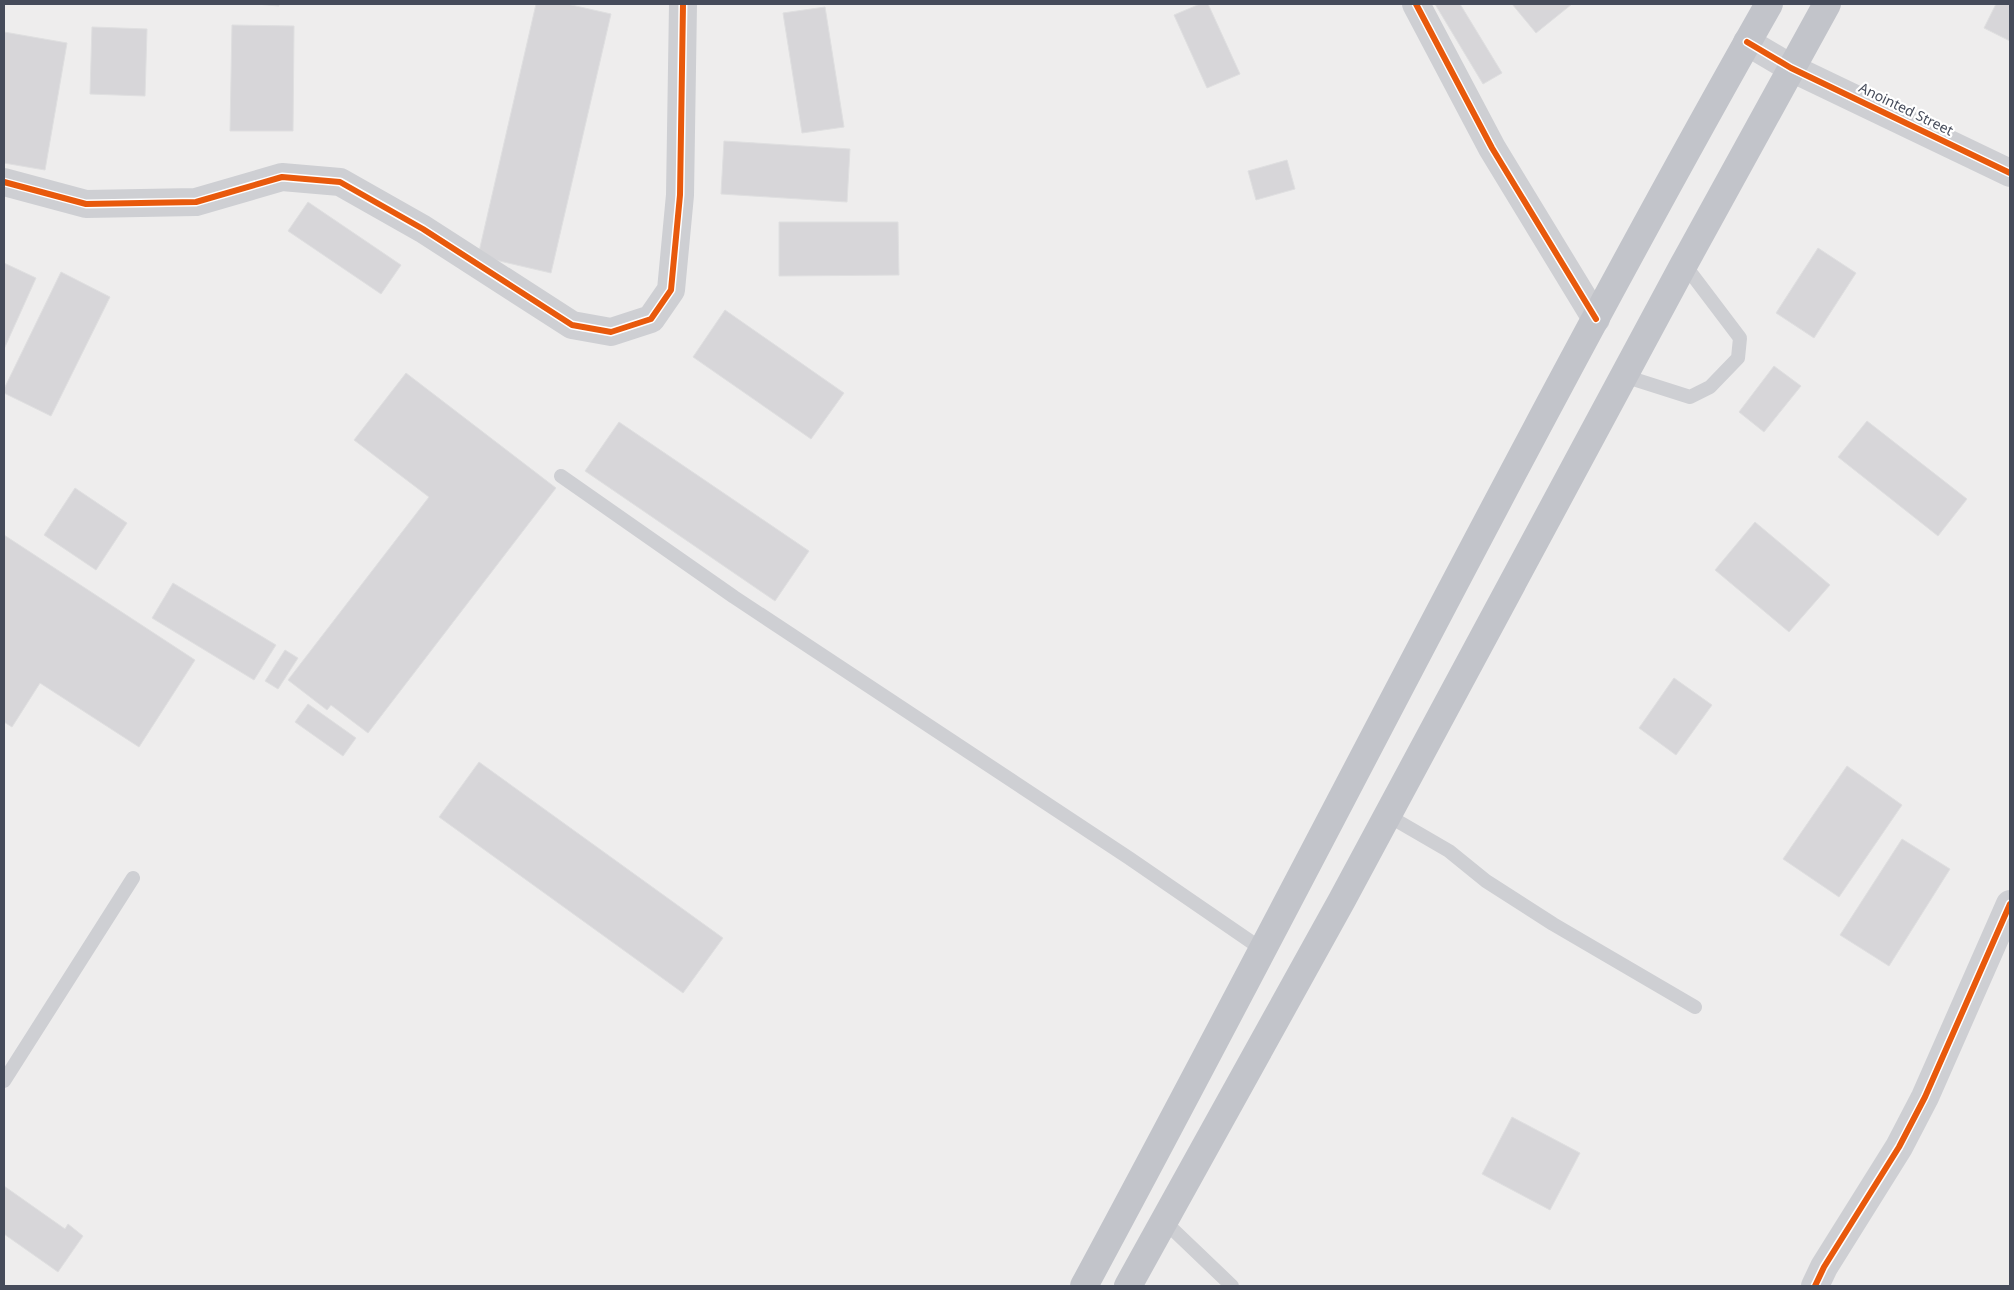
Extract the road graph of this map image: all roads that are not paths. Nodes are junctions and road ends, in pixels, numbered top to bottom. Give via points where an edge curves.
1 (682, 4) edge
2 (1416, 4) edge
3 (1769, 4) edge
4 (1827, 4) edge
5 (1748, 42) junction
6 (1791, 68) junction
7 (2010, 173) edge
8 (4, 182) edge
9 (1684, 264) junction
10 (1596, 319) junction
11 (1624, 376) junction
12 (561, 476) dead end
13 (1387, 815) junction
14 (133, 878) dead end
15 (2010, 904) edge
16 (1264, 950) junction
17 (1694, 1007) dead end
18 (4, 1081) edge
19 (1164, 1221) junction
20 (1084, 1286) edge
21 (1128, 1286) edge
22 (1232, 1286) edge
23 (1815, 1286) edge

1 - 8 street via 680,194 671,290 650,318 611,332 572,326 423,229 340,182 282,177 196,202 86,204
2 - 10 street via 1492,148
3 - 5 highway
4 - 6 highway
5 - 6 street, Anointed Street
5 - 10 highway
6 - 7 street, Anointed Street
6 - 9 highway
9 - 11 highway
9 - 11 lane via 1740,338 1738,358 1710,387 1690,397
10 - 16 highway
11 - 13 highway
12 - 16 lane via 734,597
13 - 17 lane via 1449,851 1486,881 1553,924
13 - 19 highway
14 - 18 lane
15 - 23 street via 1925,1097
16 - 20 highway
19 - 21 highway
19 - 22 lane

